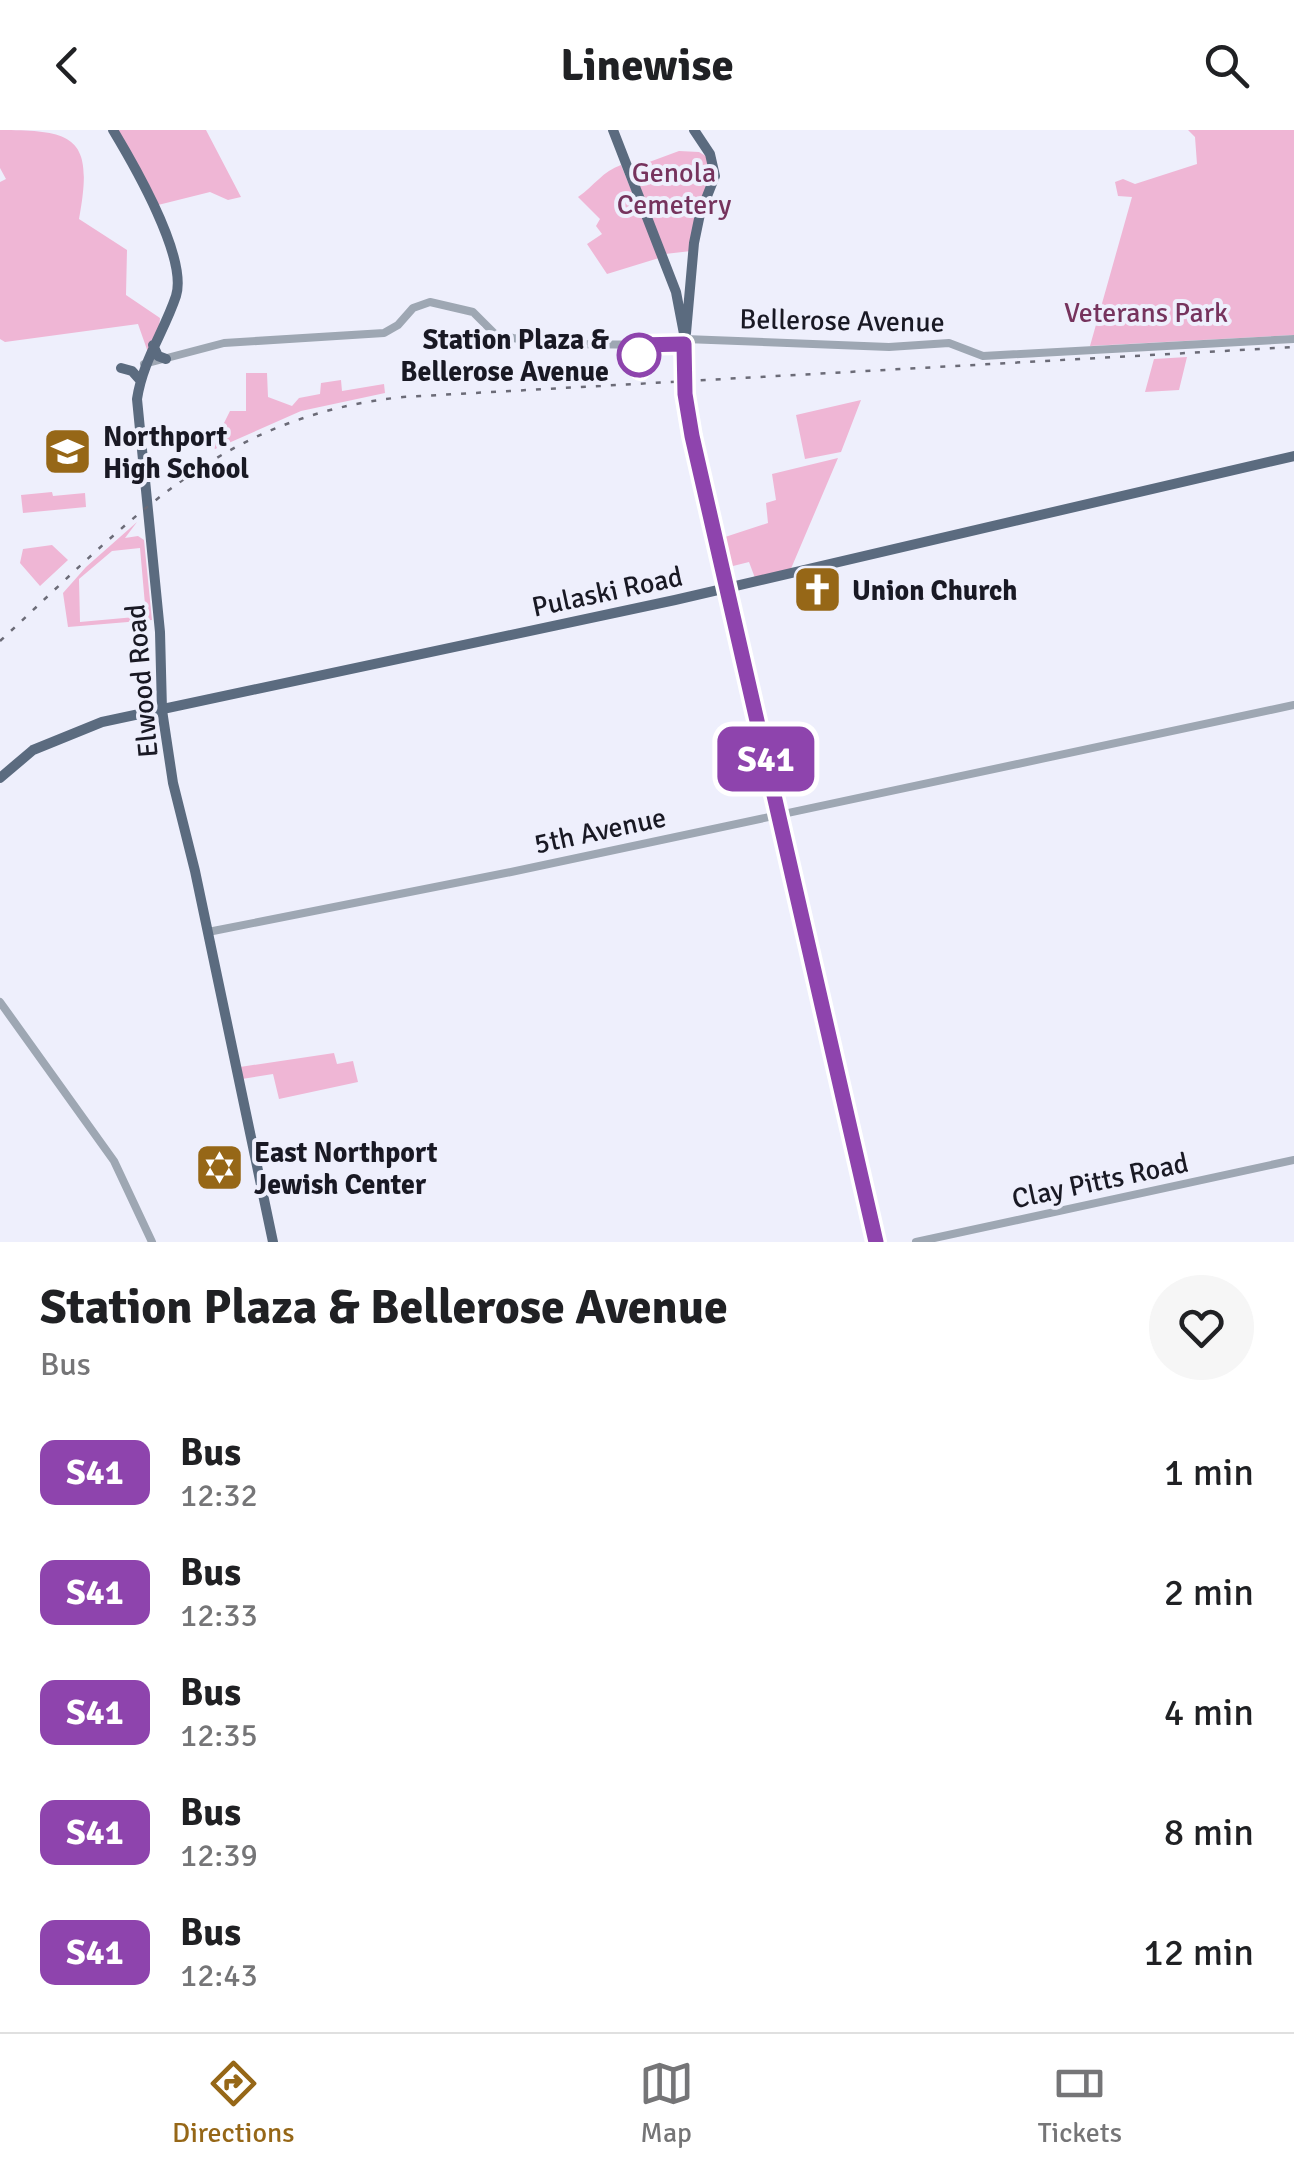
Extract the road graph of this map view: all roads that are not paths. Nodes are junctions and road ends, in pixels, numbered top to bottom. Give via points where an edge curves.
1 (113, 130) edge
2 (613, 130) edge
3 (694, 130) edge
4 (1294, 339) edge
5 (685, 342) junction
6 (153, 345) junction
7 (166, 359) junction
8 (144, 364) junction
9 (121, 368) dead end
10 (140, 380) junction
11 (1294, 456) edge
12 (729, 587) junction
13 (1294, 704) edge
14 (162, 710) junction
15 (0, 778) edge
16 (779, 814) junction
17 (208, 932) junction
18 (0, 1002) edge
19 (1294, 1160) edge
20 (152, 1242) edge
21 (273, 1242) edge
22 (876, 1242) edge
23 (916, 1242) edge

1 - 6 main road, Elwood Road via 177,261 178,292
2 - 5 main road via 676,292
3 - 5 main road via 715,176 694,243
4 - 5 street, Bellerose Avenue via 983,356 949,342
5 - 7 street, Bellerose Avenue via 550,344 496,334 473,312 430,302 384,334 224,343
5 - 12 main road via 692,436
6 - 7 main road
6 - 8 main road, Elwood Road
7 - 8 street, Bellerose Avenue
8 - 10 main road, Elwood Road
9 - 10 main road
10 - 14 main road, Elwood Road via 137,418
11 - 12 main road, Pulaski Road
12 - 14 main road, Pulaski Road
12 - 16 main road
13 - 16 street, 5th Avenue
14 - 15 main road, Pulaski Road via 67,733
14 - 17 main road, Elwood Road
16 - 17 street, 5th Avenue
16 - 22 main road
17 - 21 main road, Elwood Road
18 - 20 street via 121,1172
19 - 23 street, Clay Pitts Road

